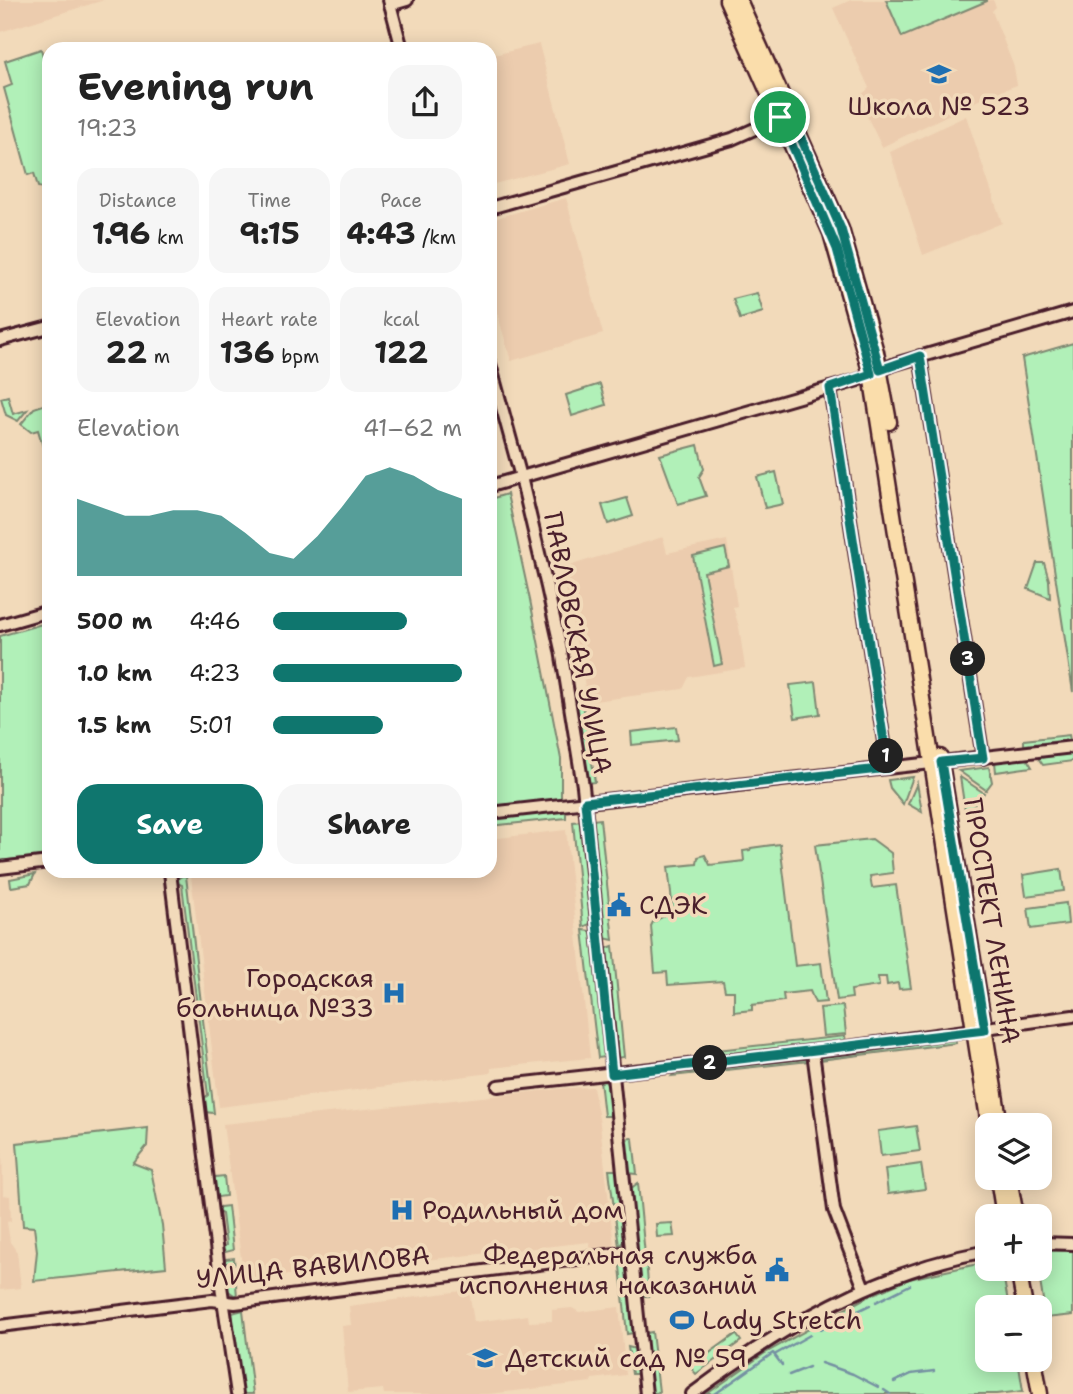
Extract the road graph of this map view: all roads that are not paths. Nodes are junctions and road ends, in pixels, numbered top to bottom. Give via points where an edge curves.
1 (407, 0) edge
2 (727, 0) edge
3 (739, 0) edge
4 (389, 2) edge
5 (400, 42) edge
6 (785, 115) junction
7 (497, 206) edge
8 (1073, 312) edge
9 (42, 329) edge
10 (0, 341) edge
11 (920, 356) junction
12 (876, 372) junction
13 (830, 388) junction
14 (497, 390) edge
15 (521, 477) junction
16 (497, 483) edge
17 (42, 613) edge
18 (0, 625) edge
19 (1073, 747) edge
20 (983, 758) junction
21 (937, 763) junction
22 (888, 768) junction
23 (585, 802) junction
24 (497, 812) edge
25 (42, 863) edge
26 (0, 867) edge
27 (171, 878) edge
28 (1073, 1016) edge
29 (979, 1031) junction
30 (813, 1052) junction
31 (612, 1074) junction
32 (498, 1086) dead end
33 (988, 1113) edge
34 (997, 1113) edge
35 (1052, 1243) edge
36 (1073, 1244) edge
37 (631, 1252) junction
38 (975, 1254) edge
39 (864, 1288) junction
40 (224, 1300) junction
41 (0, 1326) edge
42 (1036, 1372) edge
43 (237, 1394) edge
44 (646, 1394) edge
45 (692, 1394) edge
46 (1040, 1394) edge

1 - 4 street
2 - 6 main road, ПРОСПЕКТ ЛЕНИНА
3 - 6 main road, ПРОСПЕКТ ЛЕНИНА
4 - 5 street
6 - 7 street via 732,139
6 - 12 main road, ПРОСПЕКТ ЛЕНИНА via 837,249
8 - 11 street
9 - 10 street
11 - 12 street
11 - 20 street
12 - 13 street
12 - 21 main road, ПРОСПЕКТ ЛЕНИНА
13 - 15 street
13 - 22 street
14 - 15 street, ПАВЛОВСКАЯ УЛИЦА
15 - 16 street
15 - 23 street, ПАВЛОВСКАЯ УЛИЦА via 561,650
17 - 18 street
19 - 20 street
20 - 21 street
21 - 22 street
21 - 29 main road, ПРОСПЕКТ ЛЕНИНА
22 - 23 street
23 - 24 street
23 - 31 street, ПАВЛОВСКАЯ УЛИЦА
25 - 26 street
27 - 40 street
28 - 29 street
29 - 30 street
29 - 33 main road, ПРОСПЕКТ ЛЕНИНА
29 - 34 main road, ПРОСПЕКТ ЛЕНИНА
30 - 31 street
30 - 39 street via 834,1210
31 - 32 street
31 - 37 street, ПАВЛОВСКАЯ УЛИЦА
35 - 36 street
37 - 40 street, УЛИЦА ВАВИЛОВА via 241,1303
37 - 44 street, ПАВЛОВСКАЯ УЛИЦА
38 - 39 street via 906,1270
39 - 45 street via 763,1344
40 - 41 street, УЛИЦА ВАВИЛОВА
40 - 43 street
42 - 46 main road

